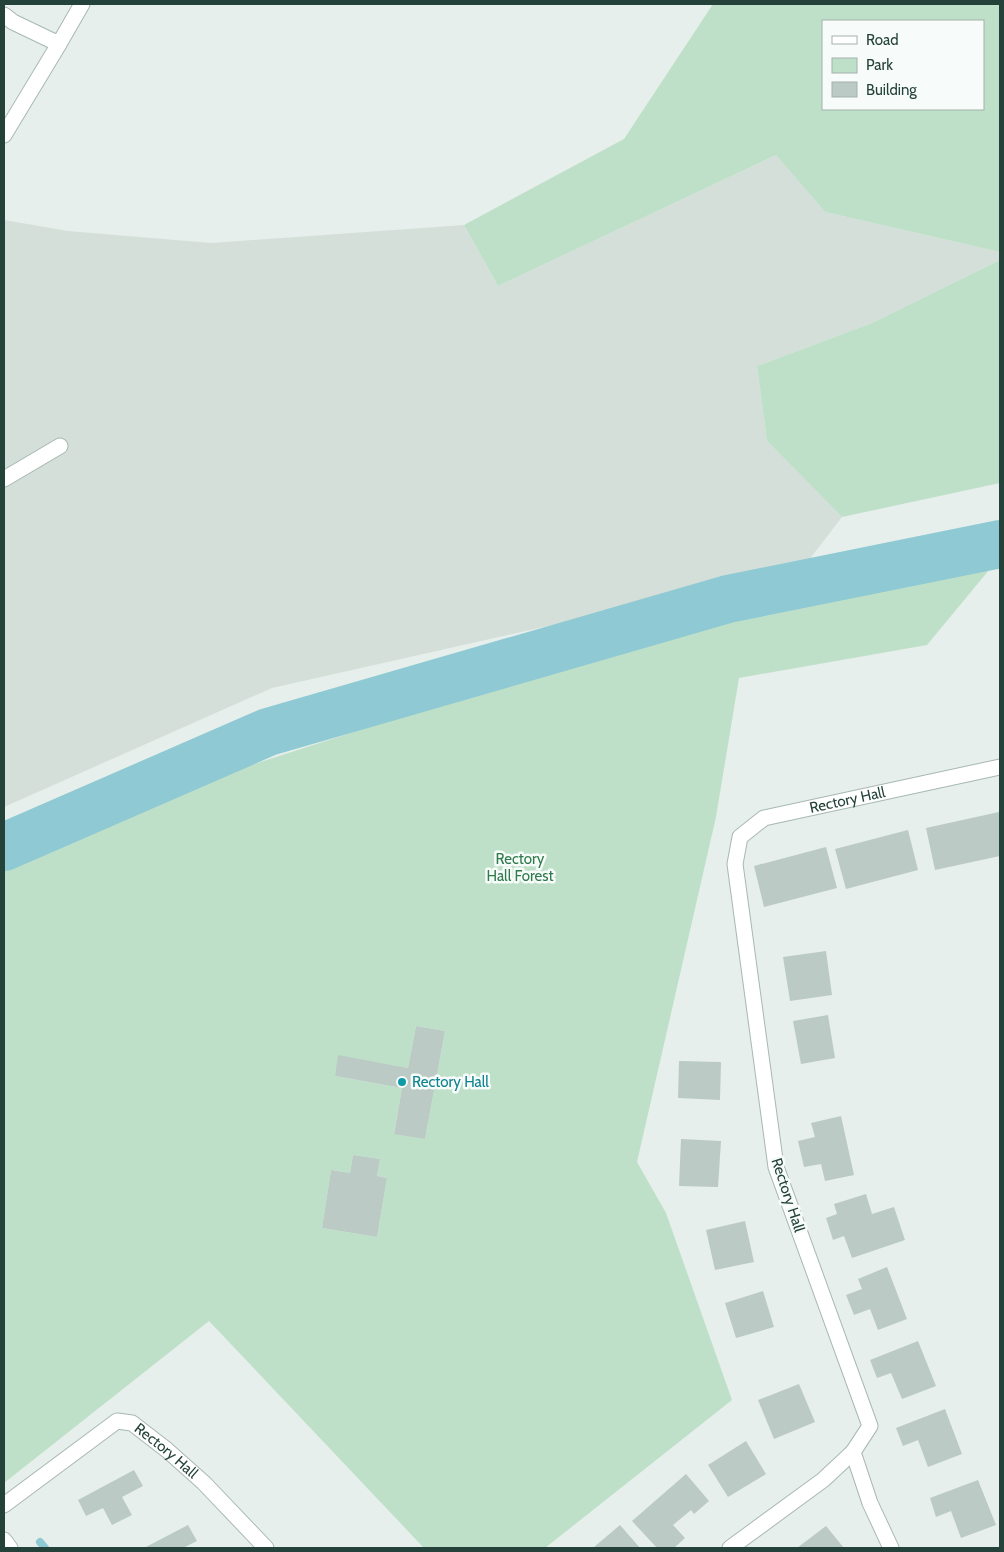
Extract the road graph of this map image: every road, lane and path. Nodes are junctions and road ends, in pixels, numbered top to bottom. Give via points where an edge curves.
1 (82, 4) edge
2 (4, 15) edge
3 (59, 44) junction
4 (4, 136) edge
5 (60, 446) dead end
6 (4, 479) edge
7 (1000, 767) edge
8 (852, 1452) junction
9 (4, 1506) edge
10 (4, 1540) edge
11 (10, 1548) edge
12 (266, 1548) edge
13 (730, 1548) edge
14 (891, 1548) edge

1 - 3 street
2 - 3 street
3 - 4 street
5 - 6 street
7 - 8 street, Rectory Hall via 764,818 740,837 735,864 776,1166 870,1426
8 - 13 street, Rectory Hall via 823,1480
8 - 14 street via 870,1503
9 - 12 street, Rectory Hall via 117,1422 132,1423 204,1483
10 - 11 street

